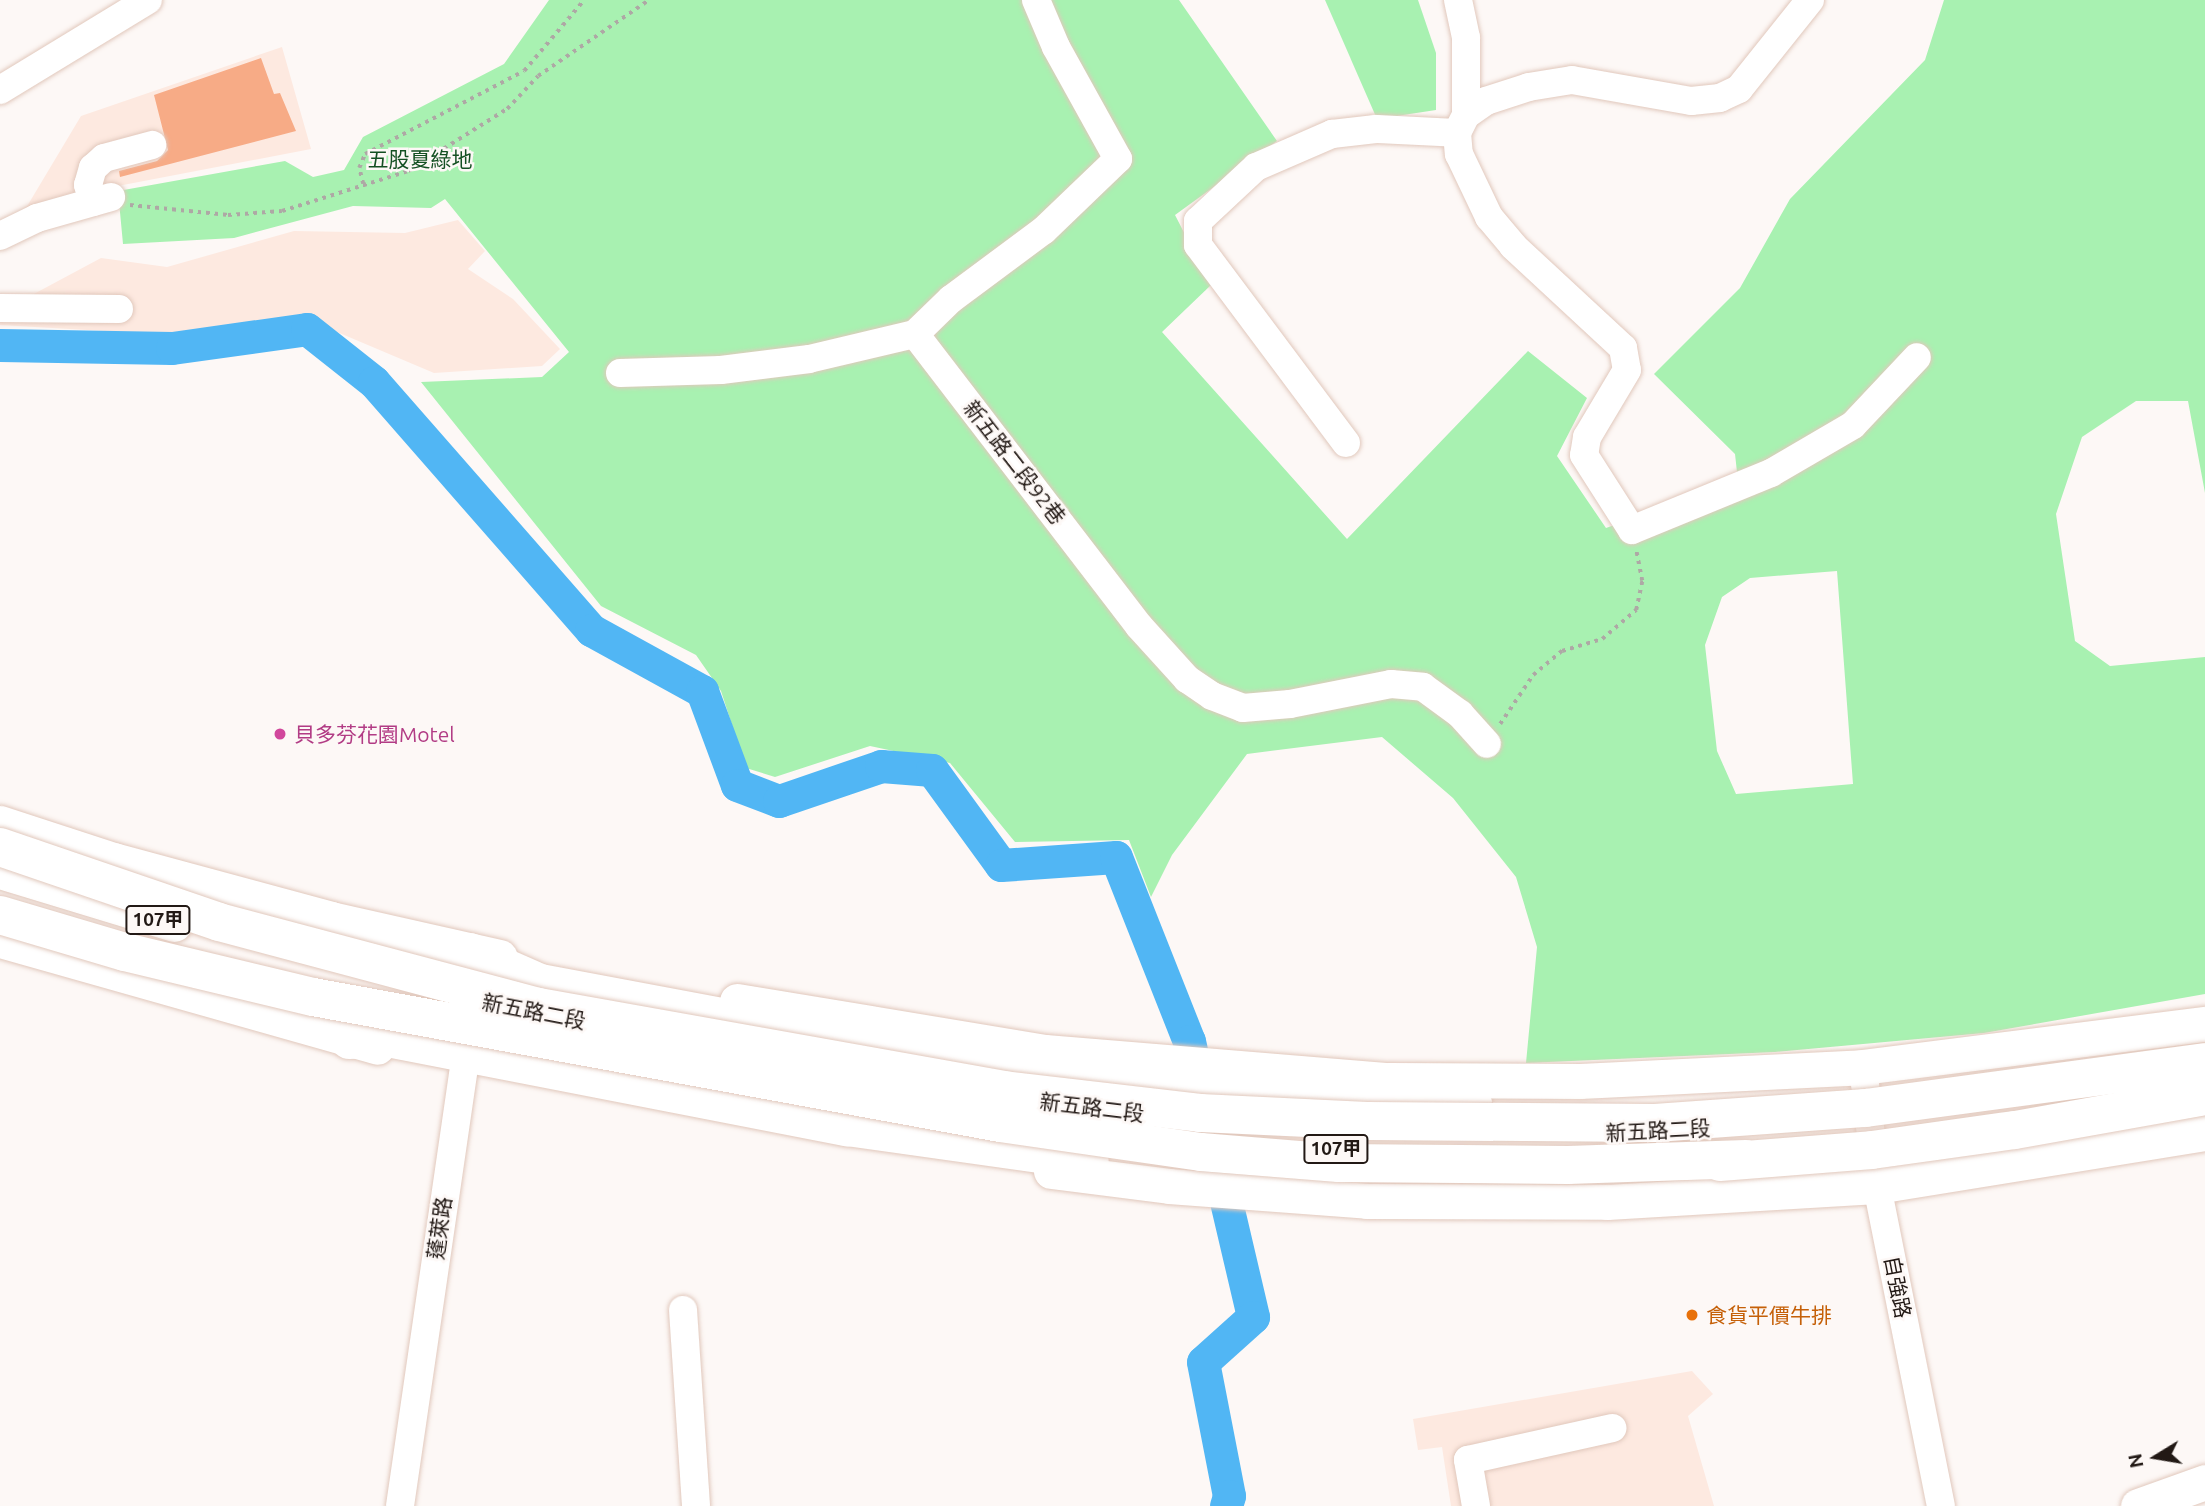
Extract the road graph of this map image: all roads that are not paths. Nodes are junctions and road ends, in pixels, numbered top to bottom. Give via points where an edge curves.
1 (148, 0) edge
2 (1036, 0) edge
3 (1458, 0) edge
4 (1810, 0) edge
5 (0, 90) edge
6 (1462, 124) junction
7 (152, 145) dead end
8 (0, 236) edge
9 (0, 308) edge
10 (119, 309) dead end
11 (915, 334) junction
12 (1917, 356) dead end
13 (620, 373) dead end
14 (1346, 443) dead end
15 (1487, 744) road end
16 (0, 823) edge
17 (0, 847) edge
18 (0, 871) edge
19 (0, 894) edge
20 (0, 915) edge
21 (0, 940) edge
22 (470, 952) junction
23 (316, 973) junction
24 (2205, 1024) edge
25 (468, 1036) junction
26 (349, 1040) joint
27 (2205, 1050) edge
28 (2205, 1062) edge
29 (1863, 1067) junction
30 (2122, 1073) junction
31 (2205, 1083) edge
32 (2205, 1097) edge
33 (1739, 1118) junction
34 (1869, 1127) junction
35 (2205, 1133) edge
36 (1400, 1152) junction
37 (1746, 1159) junction
38 (1877, 1186) junction
39 (1607, 1202) junction
40 (683, 1310) dead end
41 (1612, 1427) dead end
42 (2205, 1482) edge
43 (400, 1506) edge
44 (696, 1506) edge
45 (1476, 1506) edge
46 (1941, 1506) edge
47 (2138, 1506) edge

1 - 5 street
2 - 11 street via 1056,47 1118,159 1044,230 951,299
3 - 6 street via 1466,38
4 - 6 street via 1739,89 1720,99 1691,101 1572,80 1486,101
6 - 12 street via 1460,154 1489,217 1513,246 1622,348 1626,370 1587,437 1584,455 1632,530 1770,473 1853,425
6 - 14 street via 1332,134 1256,167 1198,221 1198,245
7 - 8 street via 104,158 93,168 88,185 102,200 37,218
9 - 10 street
11 - 13 street via 809,359 721,370
11 - 15 street, 新五路二段92巷 via 1139,626 1187,679 1212,696 1243,708 1290,704 1391,684 1423,687 1460,714
16 - 22 main road, 107甲 via 126,864
17 - 33 highway, bridge via 219,922 442,984 741,1046 1004,1090 1200,1113 1367,1121 1655,1123
18 - 23 main road, 新五路二段 / 107甲
19 - 23 main road, 新五路二段 / 107甲 via 93,924
20 - 37 highway, bridge via 125,952 313,997 1000,1124 1201,1152 1339,1163 1568,1165
21 - 26 main road
22 - 25 street, 蓬萊路
22 - 29 main road, 107甲 via 911,1032 1045,1052 1181,1065 1388,1080 1580,1081
22 - 33 highway, bridge via 540,982 998,1069 1142,1086 1573,1113
23 - 25 main road, 新五路二段 / 107甲
24 - 29 main road, 107甲
25 - 26 highway
25 - 34 main road, 新五路二段 / 107甲 via 898,1081 1199,1120 1401,1132 1656,1133
25 - 36 main road, 新五路二段 / 107甲 via 1000,1117 1253,1146
25 - 37 highway, bridge via 848,1126 1090,1161 1432,1184 1567,1180
25 - 39 main road, 新五路二段 / 107甲 via 730,1123 948,1159 1169,1186 1367,1201
25 - 43 street, 蓬萊路
27 - 30 highway, bridge
28 - 30 highway, bridge
28 - 34 main road, 新五路二段 / 107甲
29 - 34 street, 自強路
30 - 33 highway, bridge via 1878,1107
31 - 34 main road, 新五路二段 / 107甲 via 2029,1118
32 - 37 highway, bridge via 1872,1150
34 - 36 main road, 新五路二段 / 107甲 via 1592,1156
34 - 38 street, 自強路
35 - 38 main road, 新五路二段 / 107甲
36 - 39 main road
38 - 39 main road, 新五路二段 / 107甲
38 - 46 street, 自強路
40 - 44 street
41 - 45 street via 1468,1460
42 - 47 main road

